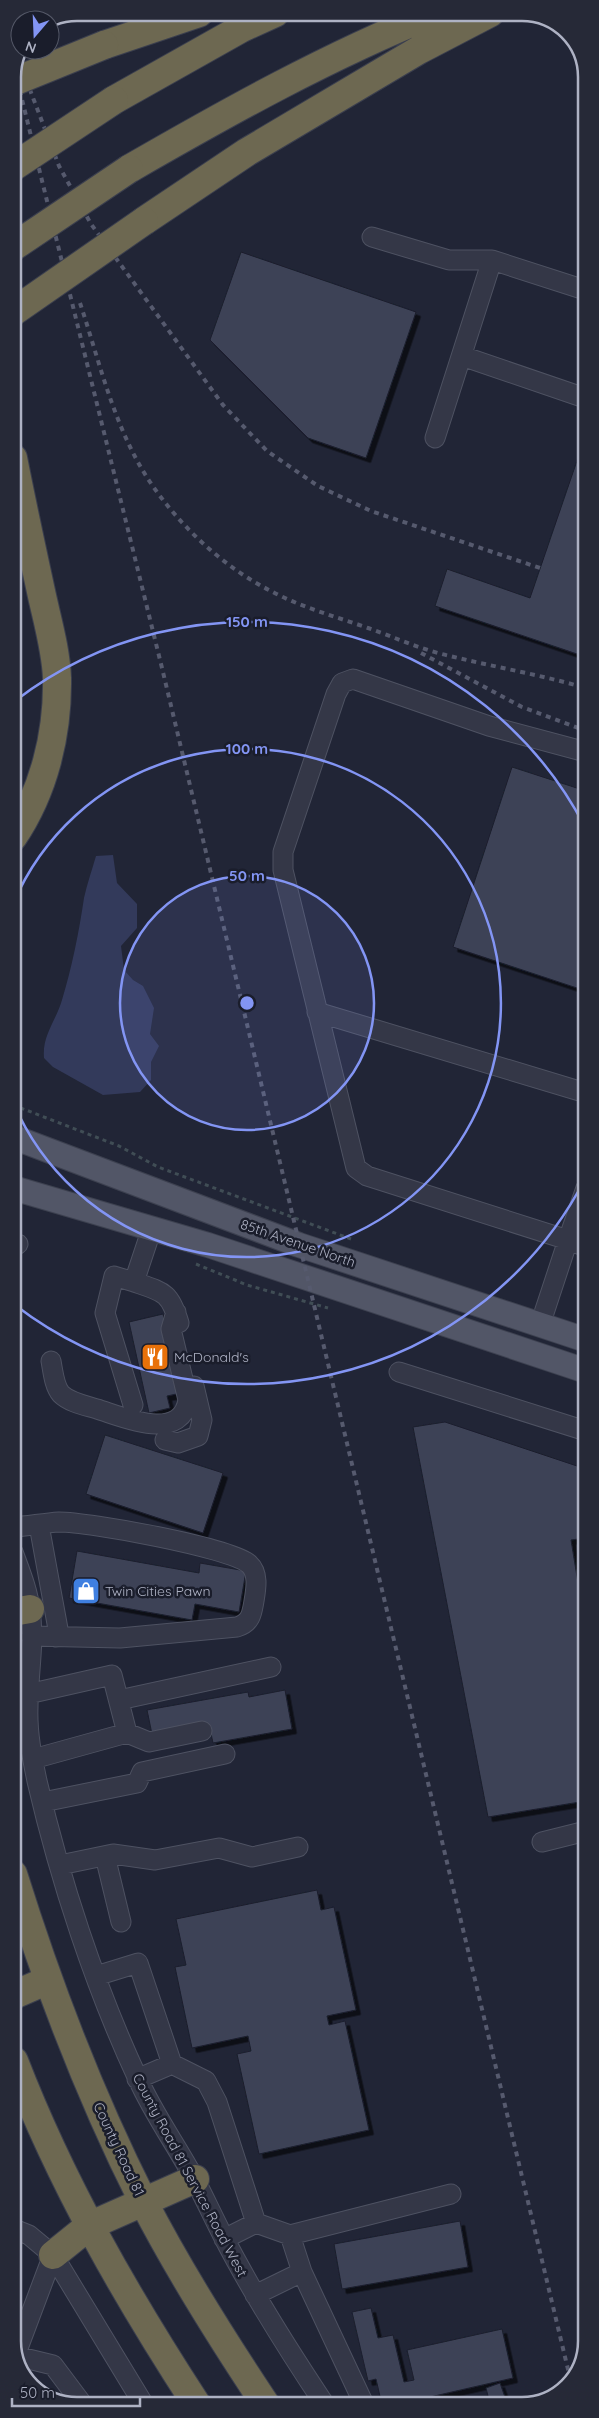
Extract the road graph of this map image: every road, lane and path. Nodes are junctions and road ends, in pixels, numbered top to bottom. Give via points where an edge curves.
1 (175, 21) edge
2 (257, 21) edge
3 (418, 21) edge
4 (475, 21) edge
5 (21, 78) edge
6 (21, 161) edge
7 (372, 237) dead end
8 (21, 242) edge
9 (492, 260) junction
10 (578, 288) edge
11 (21, 306) edge
12 (462, 356) junction
13 (578, 395) edge
14 (435, 438) dead end
15 (21, 496) edge
16 (578, 750) edge
17 (21, 822) edge
18 (317, 1012) junction
19 (578, 1091) edge
20 (21, 1107) edge
21 (21, 1140) edge
22 (21, 1190) edge
23 (578, 1211) edge
24 (152, 1228) junction
25 (353, 1240) dead end
26 (568, 1240) junction
27 (578, 1243) edge
28 (134, 1282) junction
29 (176, 1312) junction
30 (540, 1325) junction
31 (578, 1337) edge
32 (531, 1353) junction
33 (578, 1368) edge
34 (399, 1372) dead end
35 (188, 1400) junction
36 (133, 1405) dead end
37 (578, 1428) edge
38 (165, 1440) junction
39 (39, 1525) junction
40 (21, 1526) edge
41 (21, 1573) edge
42 (22, 1611) edge
43 (32, 1636) junction
44 (56, 1637) junction
45 (271, 1667) dead end
46 (28, 1694) junction
47 (118, 1700) junction
48 (202, 1731) dead end
49 (127, 1733) junction
50 (225, 1754) dead end
51 (33, 1760) junction
52 (43, 1802) junction
53 (578, 1833) edge
54 (542, 1842) dead end
55 (298, 1847) dead end
56 (105, 1856) junction
57 (60, 1865) junction
58 (21, 1898) edge
59 (121, 1922) dead end
60 (96, 1976) junction
61 (48, 1980) junction
62 (21, 1992) edge
63 (172, 2064) junction
64 (21, 2077) edge
65 (137, 2078) junction
66 (195, 2179) junction
67 (451, 2194) dead end
68 (143, 2201) junction
69 (256, 2223) junction
70 (89, 2226) junction
71 (21, 2231) edge
72 (290, 2235) junction
73 (224, 2239) junction
74 (54, 2255) junction
75 (302, 2272) junction
76 (256, 2295) junction
77 (21, 2342) edge
78 (24, 2358) edge
79 (77, 2397) edge
80 (139, 2397) edge
81 (192, 2397) edge
82 (261, 2397) edge
83 (320, 2397) edge
84 (361, 2397) edge

1 - 5 highway, bridge
2 - 6 highway, bridge via 114,100
3 - 8 highway, bridge via 215,119 129,170
4 - 11 highway, bridge via 419,50 247,152
7 - 9 street via 450,260
9 - 10 street
9 - 12 street
12 - 13 street
12 - 14 street
15 - 17 highway via 57,677 55,718 47,762 37,793
16 - 18 street via 489,726 353,679 342,683 283,852 283,870
18 - 19 street
18 - 26 street via 356,1168 367,1176
20 - 25 path via 119,1146 158,1167
21 - 30 main road, 85th Avenue North via 299,1245
22 - 24 main road
23 - 26 street
24 - 28 street
24 - 32 main road
26 - 27 street
26 - 30 street
28 - 29 street via 159,1290 170,1298
28 - 36 street via 114,1276 105,1313
29 - 35 street via 171,1329
29 - 38 street via 202,1428 198,1436 178,1443
30 - 31 main road, 85th Avenue North
30 - 32 main road
32 - 33 main road
34 - 37 street
35 - 38 street via 190,1410 181,1435
35 - 38 street via 187,1409 174,1421 153,1424 128,1419 63,1396 51,1361 46,1378 48,1389 59,1404
39 - 40 street
39 - 44 street via 58,1629
39 - 44 street via 70,1524 117,1530 198,1546 235,1557 254,1572 255,1597 251,1617 244,1624 203,1632 120,1638
41 - 42 street, County Road 81 Service Road West
42 - 43 street, County Road 81 Service Road West
43 - 44 street
43 - 46 street, County Road 81 Service Road West
45 - 47 street
46 - 47 street via 112,1675
46 - 51 street, County Road 81 Service Road West
47 - 49 street
48 - 49 street via 149,1742
49 - 51 street
50 - 52 street via 142,1772 137,1783
51 - 52 street, County Road 81 Service Road West
52 - 57 street, County Road 81 Service Road West
53 - 54 street
55 - 56 street via 252,1857 219,1848 156,1860 113,1854
56 - 57 street
56 - 59 street
57 - 60 street, County Road 81 Service Road West
58 - 61 highway, County Road 81
60 - 63 street via 138,1963
60 - 65 street, County Road 81 Service Road West
61 - 62 highway
61 - 68 highway, County Road 81 via 77,2056
63 - 65 street
63 - 69 street via 206,2081 218,2102
64 - 70 highway via 60,2169
65 - 66 street, County Road 81 Service Road West
66 - 68 highway
66 - 73 street, County Road 81 Service Road West
67 - 72 street
68 - 70 highway
68 - 82 highway, County Road 81
69 - 72 street
69 - 73 street
70 - 74 highway
70 - 81 highway
71 - 74 street
72 - 75 street
73 - 76 street, County Road 81 Service Road West
74 - 77 street
74 - 80 street
75 - 76 street
75 - 84 street
76 - 83 street, County Road 81 Service Road West
78 - 79 street via 53,2365

